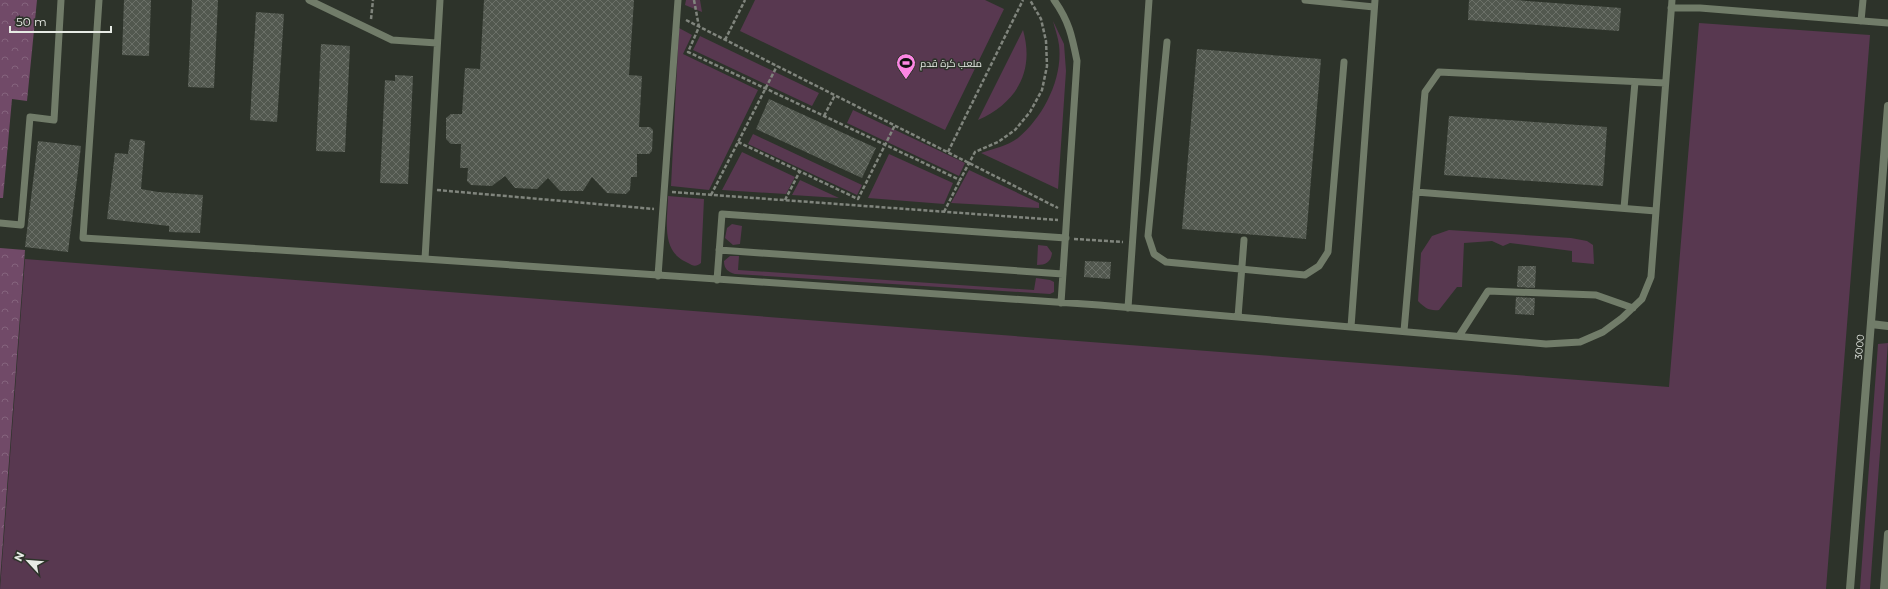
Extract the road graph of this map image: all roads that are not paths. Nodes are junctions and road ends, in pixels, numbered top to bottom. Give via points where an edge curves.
1 (61, 0) edge
2 (99, 0) edge
3 (309, 0) edge
4 (440, 0) edge
5 (678, 0) edge
6 (1054, 0) edge
7 (1149, 0) edge
8 (1305, 0) edge
9 (1672, 0) edge
10 (1863, 0) edge
11 (1375, 3) edge
12 (1671, 8) junction
13 (1861, 21) junction
14 (1888, 23) edge
15 (1167, 42) dead end
16 (437, 43) junction
17 (1344, 62) dead end
18 (1635, 82) junction
19 (1665, 83) junction
20 (1888, 106) edge
21 (1416, 192) junction
22 (1624, 208) junction
23 (1656, 211) junction
24 (0, 223) edge
25 (1066, 238) junction
26 (1244, 240) dead end
27 (719, 250) junction
28 (425, 259) junction
29 (1241, 269) junction
30 (1063, 274) junction
31 (658, 276) junction
32 (717, 280) junction
33 (1061, 303) junction
34 (1128, 308) junction
35 (1633, 308) junction
36 (1238, 317) junction
37 (1871, 324) junction
38 (1888, 326) edge
39 (1351, 327) junction
40 (1404, 332) junction
41 (1459, 336) junction
42 (1888, 534) edge
43 (1850, 589) edge
44 (1884, 589) edge

1 - 24 lane via 54,120 30,117 20,225
2 - 28 lane via 83,238
3 - 16 lane via 392,40
4 - 16 lane
5 - 31 lane
6 - 25 lane via 1065,15 1078,61
7 - 34 lane
8 - 11 lane
9 - 12 lane
10 - 13 lane
11 - 39 lane
12 - 13 lane
12 - 19 lane
13 - 14 lane
15 - 29 lane via 1148,236 1154,254 1166,262
16 - 28 lane
17 - 29 lane via 1328,252 1319,266 1305,275
18 - 19 lane
18 - 21 lane via 1439,72 1425,92
18 - 22 lane
19 - 23 lane
20 - 37 street, 3000
21 - 22 lane
21 - 40 lane
22 - 23 lane
23 - 35 lane via 1651,277 1642,299
25 - 27 lane via 722,214
25 - 30 lane
26 - 29 lane
27 - 30 lane
27 - 32 lane
28 - 31 lane
29 - 36 lane
30 - 33 lane
31 - 32 lane
32 - 33 lane
33 - 34 lane
34 - 36 lane
35 - 41 lane via 1603,332 1580,342 1546,344
35 - 41 lane via 1596,295 1488,291
36 - 39 lane
37 - 38 street, 3000
37 - 43 street, 3000
39 - 40 lane
40 - 41 lane
42 - 44 street

